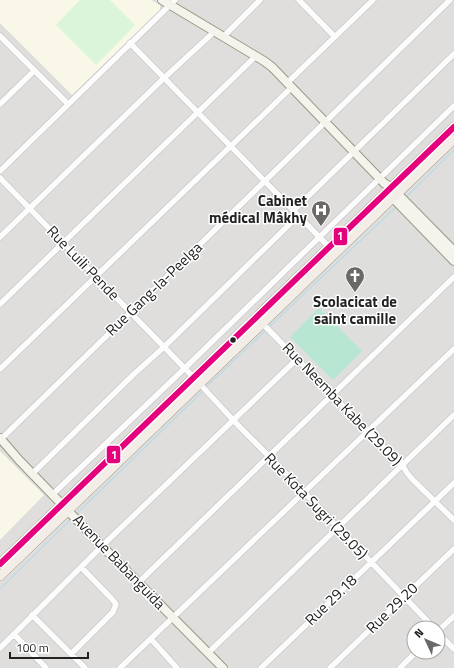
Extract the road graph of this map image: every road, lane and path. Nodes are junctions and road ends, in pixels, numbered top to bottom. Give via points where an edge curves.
1 (162, 0) edge
2 (260, 0) edge
3 (299, 0) edge
4 (373, 0) edge
5 (450, 0) edge
6 (173, 3) edge
7 (214, 32) junction
8 (0, 37) edge
9 (223, 37) junction
10 (335, 37) junction
11 (130, 43) junction
12 (454, 54) edge
13 (256, 56) junction
14 (34, 71) junction
15 (164, 78) junction
16 (290, 85) junction
17 (0, 104) edge
18 (68, 104) junction
19 (454, 106) edge
20 (198, 112) junction
21 (326, 122) junction
22 (454, 127) edge
23 (454, 139) edge
24 (231, 147) junction
25 (354, 152) junction
26 (0, 172) edge
27 (0, 178) edge
28 (381, 181) junction
29 (264, 182) junction
30 (392, 193) junction
31 (30, 209) junction
32 (293, 211) junction
33 (298, 216) junction
34 (0, 237) edge
35 (319, 237) junction
36 (62, 243) junction
37 (329, 247) junction
38 (454, 251) edge
39 (454, 261) edge
40 (96, 276) junction
41 (454, 277) edge
42 (0, 304) edge
43 (131, 312) junction
44 (262, 323) junction
45 (164, 347) junction
46 (454, 349) edge
47 (297, 359) junction
48 (185, 368) junction
49 (0, 369) edge
50 (196, 380) junction
51 (333, 394) junction
52 (454, 415) edge
53 (234, 421) junction
54 (367, 431) junction
55 (0, 439) edge
56 (268, 456) junction
57 (403, 464) junction
58 (33, 473) junction
59 (454, 483) edge
60 (304, 492) junction
61 (53, 494) junction
62 (435, 501) junction
63 (65, 507) junction
64 (454, 520) edge
65 (338, 529) junction
66 (102, 546) junction
67 (454, 549) edge
68 (370, 563) junction
69 (0, 564) edge
70 (81, 567) junction
71 (0, 576) edge
72 (139, 582) junction
73 (404, 598) junction
74 (32, 615) junction
75 (454, 616) edge
76 (173, 618) junction
77 (426, 620) edge
78 (446, 624) edge
79 (14, 634) junction
80 (151, 639) junction
81 (446, 640) edge
82 (0, 648) edge
83 (454, 649) edge
84 (208, 653) junction
85 (71, 654) junction
86 (408, 660) edge
87 (46, 668) edge
88 (85, 668) edge
89 (120, 668) edge
90 (177, 668) edge
91 (223, 668) edge
92 (261, 668) edge
93 (330, 668) edge
94 (400, 668) edge

1 - 6 main road
2 - 9 street
3 - 10 street
4 - 10 street
5 - 21 street, Rue Gang-la-Peelga
6 - 7 main road
6 - 11 street
7 - 9 main road
7 - 15 street
8 - 14 street
9 - 13 main road
10 - 16 street
11 - 15 street
11 - 18 street
12 - 25 street
13 - 16 main road via 272,67
13 - 20 street
14 - 17 street
14 - 18 street
15 - 20 street
15 - 31 street
16 - 21 main road
16 - 24 street
18 - 26 street
19 - 28 street
20 - 24 street
20 - 36 street
21 - 25 main road
21 - 29 street, Rue Gang-la-Peelga
22 - 30 main road
23 - 30 main road
24 - 29 street
24 - 40 street
25 - 28 main road
25 - 32 street
27 - 31 street, Rue Luili Pende
28 - 30 main road
28 - 35 street
29 - 32 street
29 - 43 street, Rue Gang-la-Peelga
30 - 37 main road
30 - 38 main road
30 - 39 main road
30 - 44 main road
31 - 34 street
31 - 36 street, Rue Luili Pende
32 - 33 street
33 - 35 street
33 - 45 street
35 - 37 street
35 - 48 street
36 - 40 street, Rue Luili Pende
36 - 42 street
37 - 50 main road
40 - 43 street, Rue Luili Pende
40 - 49 street
41 - 51 street
43 - 45 street, Rue Luili Pende
43 - 55 street, Rue Gang-la-Peelga
44 - 47 street, Rue Neemba Kabe (29.09)
44 - 50 main road
45 - 48 street, Rue Luili Pende
45 - 58 street
46 - 54 street
47 - 51 street, Rue Neemba Kabe (29.09)
47 - 53 street
48 - 50 street, Rue Luili Pende
48 - 61 street
50 - 53 street, Rue Kota Sugri (29.05)
50 - 63 main road
51 - 54 street, Rue Neemba Kabe (29.09)
51 - 56 street
52 - 57 street
53 - 56 street, Rue Kota Sugri (29.05)
53 - 66 street
54 - 57 street, Rue Neemba Kabe (29.09)
54 - 60 street
55 - 58 main road, Avenue Babanguida
56 - 60 street, Rue Kota Sugri (29.05)
56 - 72 street
57 - 62 street, Rue Neemba Kabe (29.09) via 408,475
57 - 65 street
58 - 61 main road, Avenue Babanguida
59 - 62 street, Rue 29.18
60 - 65 street, Rue Kota Sugri (29.05)
60 - 76 street
61 - 63 main road, Avenue Babanguida
62 - 64 street, Rue Neemba Kabe (29.09)
62 - 68 street, Rue 29.18
63 - 66 main road, Avenue Babanguida
63 - 69 main road
63 - 71 main road
65 - 68 street, Rue Kota Sugri (29.05)
65 - 84 street
66 - 70 street
66 - 72 main road, Avenue Babanguida
67 - 73 street, Rue 29.20
68 - 73 street, Rue Kota Sugri (29.05)
68 - 92 street, Rue 29.18
70 - 74 street
70 - 85 street via 115,602 115,608
72 - 76 main road, Avenue Babanguida
73 - 77 street, Rue Kota Sugri (29.05)
73 - 93 street, Rue 29.20
74 - 79 street
74 - 85 street
75 - 78 street
76 - 80 street
76 - 84 main road, Avenue Babanguida
79 - 82 street
79 - 87 street
80 - 89 street
80 - 90 street
81 - 83 street
84 - 91 main road, Avenue Babanguida
85 - 88 street
86 - 94 street

